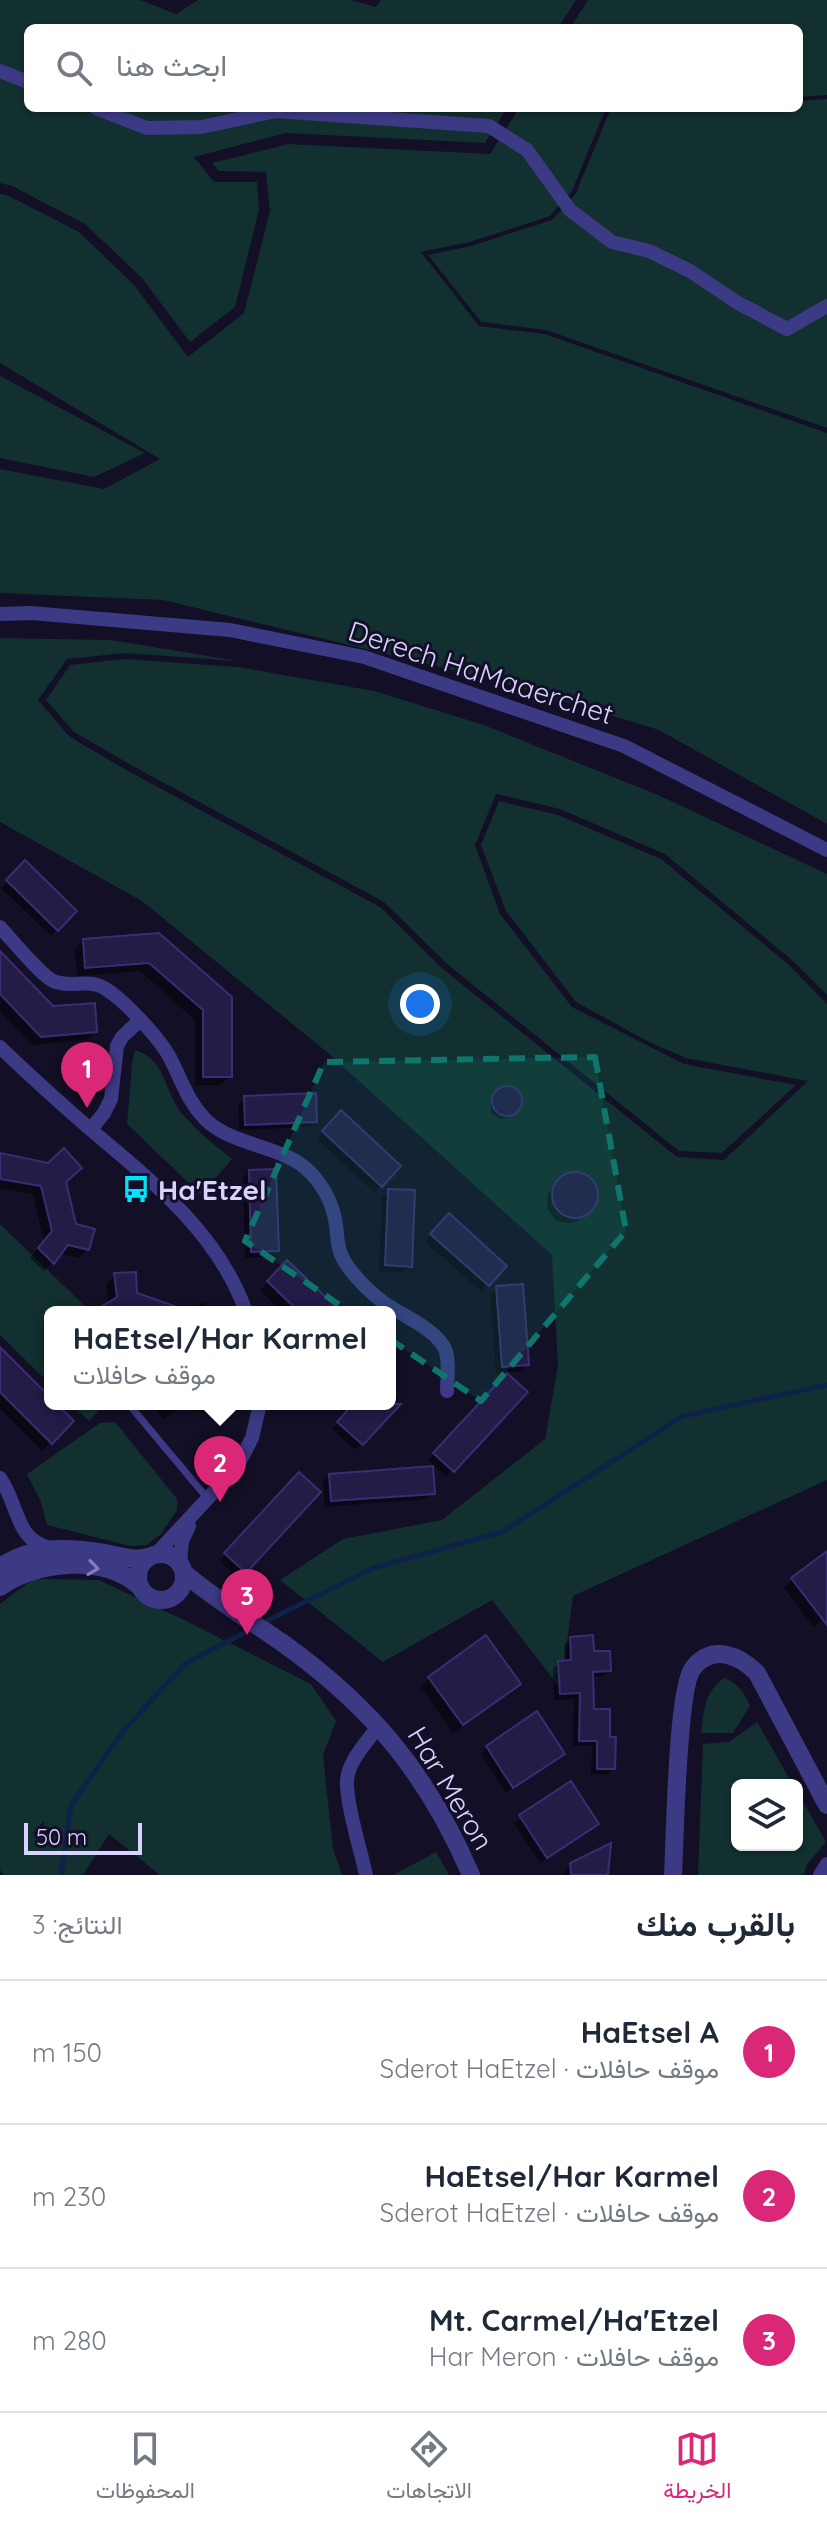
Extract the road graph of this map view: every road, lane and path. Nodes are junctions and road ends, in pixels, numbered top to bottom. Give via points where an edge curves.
1 (0, 71) edge
2 (24, 80) edge
3 (106, 112) edge
4 (271, 112) edge
5 (290, 112) edge
6 (827, 306) edge
7 (0, 614) edge
8 (827, 850) edge
9 (0, 927) edge
10 (139, 1021) junction
11 (0, 1047) edge
12 (91, 1129) junction
13 (244, 1306) edge
14 (389, 1306) edge
15 (396, 1311) edge
16 (447, 1391) dead end
17 (133, 1410) edge
18 (259, 1410) edge
19 (0, 1478) edge
20 (204, 1504) junction
21 (22, 1528) junction
22 (52, 1548) junction
23 (152, 1555) junction
24 (5, 1564) edge
25 (182, 1568) junction
26 (139, 1586) junction
27 (0, 1587) edge
28 (174, 1597) junction
29 (233, 1611) junction
30 (379, 1725) junction
31 (827, 1805) edge
32 (827, 1864) edge
33 (366, 1875) edge
34 (471, 1875) edge
35 (673, 1875) edge
36 (820, 1875) edge

1 - 2 street
3 - 4 street via 147,128 201,127
5 - 6 street via 489,126 527,150 570,210 612,242 649,251 690,271 787,329
7 - 8 street, Derech HaMaaerchet via 230,630 364,657 624,746
9 - 10 street via 52,981 97,984
10 - 12 street via 117,1046 111,1099
10 - 14 street via 164,1047 182,1087 208,1122 300,1163 315,1176 334,1212 340,1255
11 - 12 street
12 - 13 street via 214,1247
15 - 16 street via 443,1345
17 - 20 lane
18 - 20 street via 237,1467
19 - 21 street
20 - 23 street
20 - 25 street via 185,1531
21 - 22 street via 32,1541
21 - 24 street via 19,1547
22 - 23 street via 132,1559
22 - 24 street
23 - 25 street via 168,1555
23 - 26 street via 139,1569
25 - 28 street via 182,1588
25 - 29 street, Har Meron
27 -> 26 street via 42,1567 80,1566 107,1570
26 - 28 street via 155,1600
28 - 29 street, Har Meron
29 - 30 street, Har Meron via 330,1679
30 - 33 street via 347,1779
30 - 34 street, Har Meron via 436,1804
31 - 35 street via 757,1673 744,1661 718,1654 693,1668 683,1699
32 - 36 street

